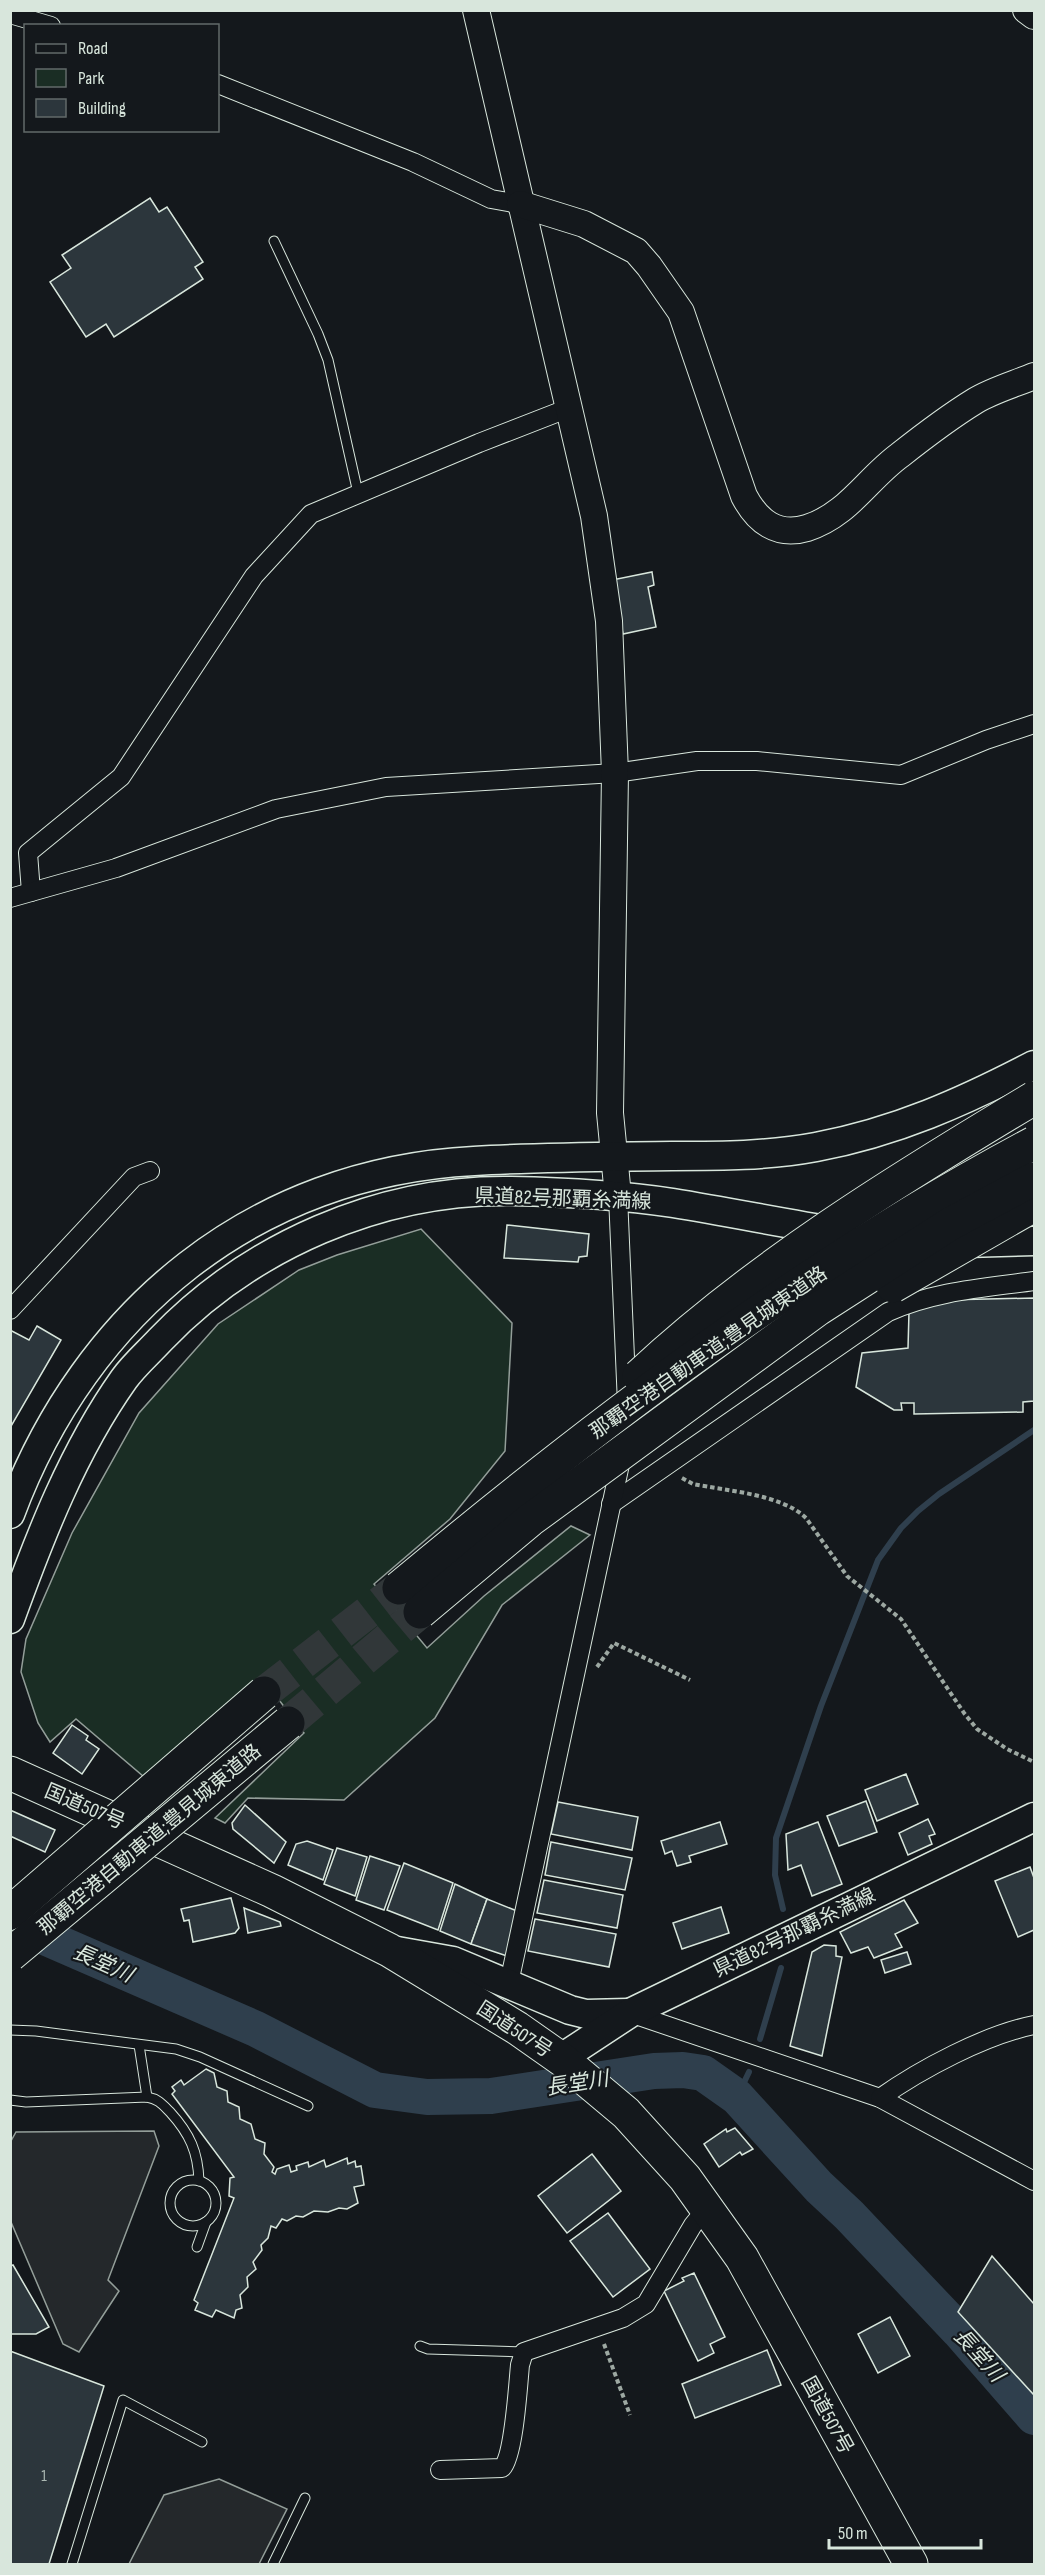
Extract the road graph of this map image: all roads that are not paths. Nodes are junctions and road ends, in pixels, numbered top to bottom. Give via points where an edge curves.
1 (476, 10) edge
2 (1026, 10) edge
3 (10, 15) edge
4 (1035, 16) edge
5 (44, 24) edge
6 (219, 84) edge
7 (520, 204) junction
8 (274, 242) dead end
9 (1035, 376) edge
10 (569, 408) junction
11 (358, 493) junction
12 (1035, 724) edge
13 (615, 773) junction
14 (31, 892) junction
15 (10, 898) edge
16 (1035, 1065) edge
17 (1035, 1098) edge
18 (1035, 1143) edge
19 (614, 1158) junction
20 (150, 1171) dead end
21 (1035, 1179) edge
22 (618, 1196) junction
23 (1035, 1205) edge
24 (1035, 1241) edge
25 (1035, 1281) edge
26 (10, 1310) edge
27 (506, 1499) junction
28 (611, 1504) junction
29 (11, 1510) edge
30 (530, 1520) junction
31 (10, 1619) edge
32 (264, 1693) tunnel mouth
33 (288, 1723) tunnel mouth
34 (10, 1773) edge
35 (1035, 1817) edge
36 (10, 1913) edge
37 (389, 1950) junction
38 (10, 1955) edge
39 (509, 1983) junction
40 (630, 2013) junction
41 (1035, 2025) edge
42 (10, 2030) edge
43 (139, 2045) junction
44 (562, 2060) junction
45 (147, 2097) junction
46 (880, 2098) junction
47 (10, 2100) edge
48 (308, 2106) dead end
49 (199, 2181) junction
50 (1035, 2181) edge
51 (707, 2208) junction
52 (206, 2222) junction
53 (197, 2247) dead end
54 (420, 2346) dead end
55 (524, 2352) junction
56 (202, 2442) dead end
57 (440, 2470) dead end
58 (305, 2498) dead end
59 (906, 2563) edge
60 (72, 2565) edge
61 (273, 2565) edge

1 - 7 street
2 - 4 street
3 - 5 street
6 - 7 street via 413,162 491,199
7 - 9 street via 584,224 636,251 649,266 681,312 744,496 753,513 768,525 786,530 807,528 847,507 898,456 976,400
7 - 10 street
8 - 11 lane via 328,360
10 - 11 street
10 - 13 street via 594,516 609,621
11 - 14 street via 311,514 254,576 122,777 28,853
12 - 13 street via 901,775 757,761 697,761
13 - 14 street via 387,787 276,809 116,868
13 - 19 street via 610,1113
14 - 15 street
16 - 19 main road, 県道82号那覇糸満線 via 927,1117 815,1147 748,1156
17 - 27 highway, bridge via 786,1257 698,1323
18 - 27 highway, 那覇空港自動車道;豊見城東道路, bridge via 966,1180 805,1280
19 - 22 street
19 - 29 main road, 県道82号那覇糸満線 via 470,1161 381,1173 343,1182 246,1225 180,1270 96,1358 54,1420
20 - 26 street via 134,1177
21 - 30 highway, 那覇空港自動車道;豊見城東道路, bridge via 950,1224 818,1309
22 - 24 main road, 県道82号那覇糸満線 via 885,1240 971,1244
22 - 28 street via 628,1427
22 - 31 main road, 県道82号那覇糸満線 via 510,1191 418,1200 360,1214 298,1239 228,1281 175,1324 126,1376 94,1425 46,1526
23 - 30 highway, bridge via 880,1294
25 - 28 street via 950,1292 912,1301 888,1312
27 - 30 highway, 那覇空港自動車道;豊見城東道路, bridge via 409,1600
28 - 39 street
32 - 36 highway, 那覇空港自動車道;豊見城東道路, bridge
33 - 38 highway, 那覇空港自動車道;豊見城東道路, bridge
34 - 37 highway, 国道507号 via 272,1891
35 - 40 main road, 県道82号那覇糸満線
37 - 39 main road via 453,1961
37 - 44 highway, 国道507号
39 - 40 main road via 586,2014
40 - 44 main road, 県道82号那覇糸満線
40 - 46 street
41 - 46 street via 988,2040 905,2080
42 - 43 lane
43 - 45 lane
43 - 48 lane via 176,2049 200,2057
44 - 51 highway, 国道507号 via 626,2113
45 - 47 lane
45 - 49 lane via 157,2099 190,2136
46 - 50 street
49 - 52 lane via 215,2196 215,2210
49 - 52 lane via 191,2180 177,2187 170,2208 185,2224
51 - 55 street via 646,2304 623,2318
51 - 59 highway, 国道507号 via 742,2258
52 - 53 lane
54 - 55 lane
55 - 57 street via 506,2464 502,2468
56 - 60 lane via 123,2400
58 - 61 lane

